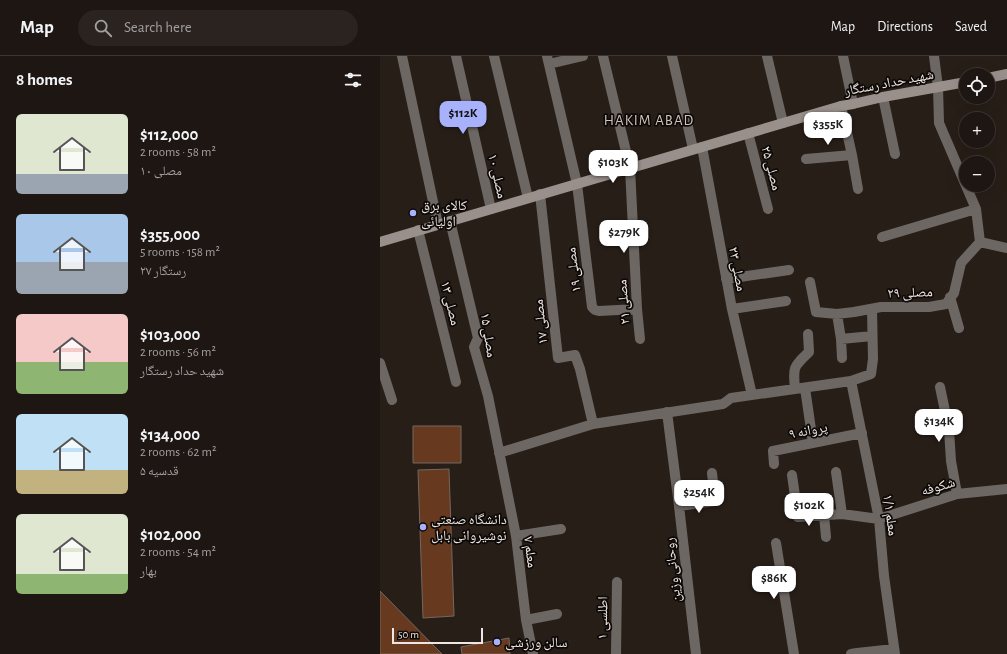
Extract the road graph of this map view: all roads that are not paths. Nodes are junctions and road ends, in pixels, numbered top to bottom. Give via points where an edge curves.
1 (402, 56) edge
2 (456, 56) edge
3 (494, 56) edge
4 (583, 56) edge
5 (603, 56) edge
6 (672, 56) edge
7 (767, 56) edge
8 (843, 56) edge
9 (934, 56) edge
10 (548, 60) edge
11 (1007, 74) edge
12 (995, 77) edge
13 (959, 83) edge
14 (938, 87) junction
15 (883, 97) junction
16 (853, 104) junction
17 (841, 106) junction
18 (783, 123) junction
19 (748, 133) junction
20 (697, 148) junction
21 (895, 154) dead end
22 (852, 155) junction
23 (806, 159) dead end
24 (630, 168) junction
25 (577, 184) junction
26 (858, 189) dead end
27 (540, 194) junction
28 (528, 198) junction
29 (491, 209) junction
30 (768, 209) dead end
31 (976, 209) junction
32 (450, 221) junction
33 (438, 225) junction
34 (418, 230) junction
35 (882, 237) dead end
36 (380, 242) edge
37 (980, 242) junction
38 (1007, 248) edge
39 (790, 270) dead end
40 (726, 280) junction
41 (810, 282) dead end
42 (950, 297) junction
43 (786, 301) dead end
44 (637, 309) junction
45 (732, 309) junction
46 (872, 309) junction
47 (837, 314) junction
48 (959, 328) dead end
49 (808, 334) dead end
50 (872, 336) junction
51 (640, 339) dead end
52 (841, 339) junction
53 (842, 358) dead end
54 (380, 363) edge
55 (851, 381) junction
56 (456, 382) dead end
57 (940, 387) dead end
58 (800, 388) junction
59 (752, 395) junction
60 (392, 400) dead end
61 (667, 412) junction
62 (593, 424) junction
63 (862, 433) junction
64 (813, 443) junction
65 (500, 453) junction
66 (774, 464) dead end
67 (836, 472) dead end
68 (712, 473) dead end
69 (792, 475) dead end
70 (1007, 489) edge
71 (957, 494) junction
72 (679, 506) junction
73 (842, 514) junction
74 (824, 515) junction
75 (879, 519) junction
76 (560, 529) dead end
77 (516, 536) junction
78 (826, 537) dead end
79 (776, 543) dead end
80 (617, 582) dead end
81 (557, 614) dead end
82 (526, 620) junction
83 (895, 651) edge
84 (532, 654) edge
85 (616, 654) edge
86 (696, 654) edge
87 (794, 654) edge
88 (855, 654) edge

1 - 33 street
2 - 29 street, مصلی ۱۰
3 - 28 street
4 - 10 street
5 - 24 street, مصلی ۲۱
6 - 20 street, مصلی ۲۳
7 - 18 street
8 - 16 street
9 - 14 street
10 - 25 street
11 - 12 main road
13 - 14 main road, شهید حداد رستگار
14 - 15 main road, شهید حداد رستگار
14 - 31 street via 939,123
15 - 16 main road, شهید حداد رستگار
15 - 21 street
16 - 17 main road, شهید حداد رستگار
17 - 18 main road, شهید حداد رستگار
17 - 22 street
18 - 19 main road, شهید حداد رستگار
19 - 20 main road, شهید حداد رستگار
19 - 30 street, مصلی ۲۵
20 - 24 main road, شهید حداد رستگار
20 - 40 street, مصلی ۲۳
22 - 23 street
22 - 26 street
24 - 25 main road, شهید حداد رستگار
24 - 44 street, مصلی ۲۱
25 - 27 main road, شهید حداد رستگار
25 - 44 street, مصلی ۱۹ via 592,307 599,311
27 - 28 main road, شهید حداد رستگار
27 - 62 street, مصلی ۱۷ via 558,358 575,355
28 - 29 main road, شهید حداد رستگار
29 - 32 main road, شهید حداد رستگار
31 - 35 street
31 - 37 street
32 - 33 main road, شهید حداد رستگار
32 - 65 street, مصلی ۱۵ via 478,338 474,347
33 - 34 main road, شهید حداد رستگار
34 - 36 main road, شهید حداد رستگار
34 - 56 street, مصلی ۱۳
37 - 38 street
37 - 42 street, مصلی ۲۹ via 961,263 954,293
39 - 40 street
40 - 45 street, مصلی ۲۳
41 - 47 street, مصلی ۲۹ via 816,312
42 - 46 street, مصلی ۲۹ via 946,304 929,307
42 - 48 street
43 - 45 street
44 - 51 street, مصلی ۲۱
45 - 59 street, مصلی ۲۳
46 - 47 street, مصلی ۲۹
46 - 50 street
47 - 52 street
49 - 58 street via 809,352 797,364 794,374
50 - 52 street
50 - 55 street via 873,359 870,374
52 - 53 street
54 - 60 street
55 - 58 street
55 - 63 street, معلم ۱/۱
57 - 71 street via 949,430
58 - 59 street
58 - 64 street
59 - 61 street via 731,398 723,404
61 - 62 street
61 - 72 street, روحانی وزین
62 - 65 street
63 - 64 street, پروانه ۹
63 - 75 street, معلم ۱/۱
64 - 66 street, پروانه ۹ via 773,451
65 - 77 street, معلم ۷
67 - 73 street
68 - 72 street via 715,501
69 - 74 street via 798,517
70 - 71 street, شکوفه
71 - 75 street, شکوفه
72 - 86 street, روحانی وزین
73 - 74 street
73 - 75 street
74 - 78 street
75 - 83 street, معلم ۱/۱
76 - 77 street
77 - 82 street, معلم ۷
79 - 87 street
80 - 85 street, اطلسی ۱
81 - 82 street
82 - 84 street, معلم ۷
83 - 88 street

